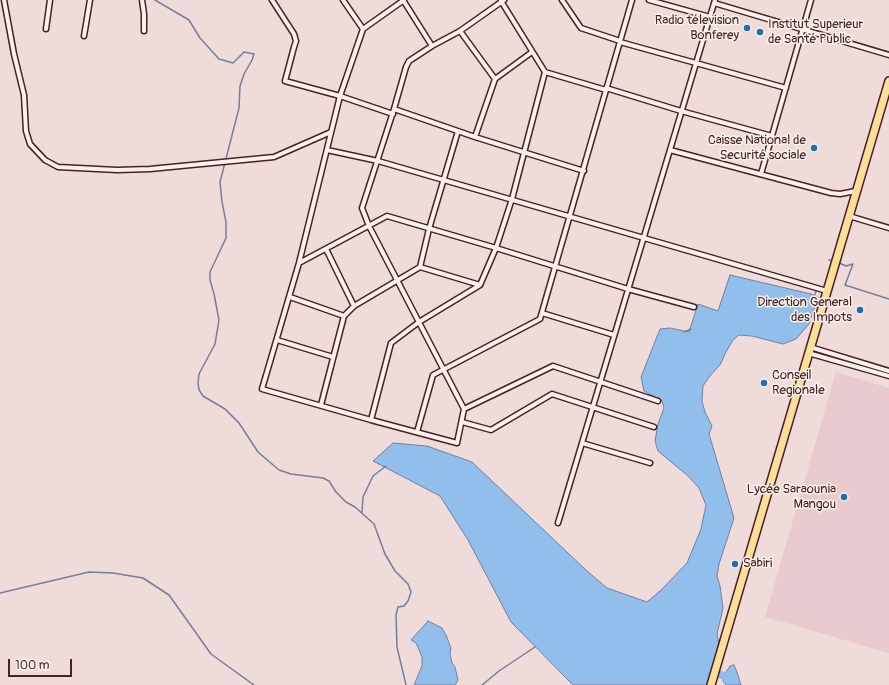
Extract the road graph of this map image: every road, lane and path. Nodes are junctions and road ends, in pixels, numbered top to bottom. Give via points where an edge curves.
1 (4, 0) edge
2 (50, 0) edge
3 (90, 0) edge
4 (142, 0) edge
5 (272, 0) edge
6 (343, 0) edge
7 (404, 0) edge
8 (502, 0) edge
9 (562, 0) edge
10 (632, 0) edge
11 (649, 0) edge
12 (811, 0) edge
13 (714, 1) edge
14 (710, 17) junction
15 (363, 28) junction
16 (46, 29) dead end
17 (803, 29) junction
18 (144, 31) dead end
19 (460, 31) junction
20 (84, 36) dead end
21 (620, 41) junction
22 (432, 46) junction
23 (532, 52) junction
24 (889, 55) edge
25 (696, 63) junction
26 (545, 72) junction
27 (495, 79) junction
28 (889, 81) edge
29 (786, 88) junction
30 (606, 89) junction
31 (340, 96) junction
32 (885, 106) edge
33 (393, 111) junction
34 (682, 112) junction
35 (458, 131) junction
36 (331, 132) junction
37 (772, 136) junction
38 (475, 137) junction
39 (327, 150) junction
40 (670, 150) junction
41 (524, 152) junction
42 (378, 161) junction
43 (584, 171) junction
44 (761, 174) junction
45 (443, 179) junction
46 (856, 191) junction
47 (512, 199) junction
48 (569, 216) junction
49 (849, 216) junction
50 (369, 226) junction
51 (889, 228) edge
52 (429, 229) junction
53 (644, 237) junction
54 (496, 248) junction
55 (326, 249) junction
56 (299, 263) junction
57 (555, 266) junction
58 (420, 268) junction
59 (398, 282) junction
60 (480, 285) junction
61 (628, 289) junction
62 (827, 291) junction
63 (290, 297) junction
64 (354, 306) junction
65 (694, 307) dead end
66 (542, 313) junction
67 (344, 316) junction
68 (419, 322) junction
69 (614, 335) junction
70 (277, 340) junction
71 (809, 350) junction
72 (333, 357) junction
73 (443, 369) junction
74 (889, 371) edge
75 (889, 376) edge
76 (600, 382) junction
77 (658, 400) dead end
78 (321, 405) junction
79 (593, 407) junction
80 (464, 409) junction
81 (371, 420) junction
82 (462, 422) junction
83 (654, 427) dead end
84 (417, 432) junction
85 (582, 443) junction
86 (650, 463) dead end
87 (558, 523) dead end
88 (712, 685) edge

1 - 36 street via 24,95 26,131 30,144 45,160 58,168 150,169 274,157
2 - 16 street
3 - 20 street
4 - 18 street
5 - 31 street via 296,41 285,81
6 - 15 street
7 - 15 street
7 - 22 street
8 - 19 street
8 - 23 street
9 - 21 street via 580,28
10 - 21 street
11 - 14 street
12 - 17 street
13 - 14 street
13 - 17 street
14 - 25 street
15 - 31 street
17 - 24 street
17 - 29 street
19 - 22 street
19 - 27 street
21 - 25 street
21 - 30 street
22 - 33 street via 409,61
23 - 26 street
23 - 27 street
25 - 29 street
25 - 34 street
26 - 30 street
26 - 41 street
27 - 38 street
28 - 32 highway
29 - 37 street
30 - 34 street
30 - 43 street
31 - 33 street
31 - 36 street
32 - 46 highway
33 - 35 street
33 - 42 street
34 - 37 street
34 - 40 street
35 - 38 street
35 - 45 street
36 - 39 street
37 - 44 street
38 - 41 street
39 - 42 street
39 - 56 street
40 - 44 street
40 - 53 street
41 - 43 street
41 - 47 street
42 - 45 street
42 - 50 street via 362,208
43 - 48 street
44 - 46 street via 831,193
45 - 47 street
45 - 52 street
46 - 49 highway
47 - 48 street
47 - 54 street
48 - 53 street
48 - 57 street
49 - 51 street
49 - 62 highway
50 - 52 street via 387,216
50 - 55 street
50 - 59 street
52 - 54 street
52 - 58 street
53 - 61 street
53 - 62 street
54 - 57 street
54 - 60 street
55 - 56 street
55 - 64 street
56 - 63 street
57 - 61 street
57 - 66 street
58 - 59 street
58 - 60 street
59 - 64 street
59 - 68 street
60 - 68 street
61 - 65 street
61 - 69 street
62 - 71 highway
63 - 67 street
63 - 70 street
64 - 67 street
66 - 69 street
66 - 73 street via 540,319
67 - 72 street
68 - 73 street
68 - 81 street via 391,343
69 - 76 street
70 - 72 street
70 - 78 street via 262,389
71 - 74 street
71 - 75 street
71 - 88 highway
72 - 78 street
73 - 80 street
73 - 84 street via 433,375
76 - 77 street
76 - 79 street
76 - 80 street via 553,366
78 - 81 street
79 - 82 street via 552,394 491,430
79 - 83 street
79 - 85 street
80 - 82 street
81 - 84 street
82 - 84 street via 457,443
85 - 86 street
85 - 87 street

